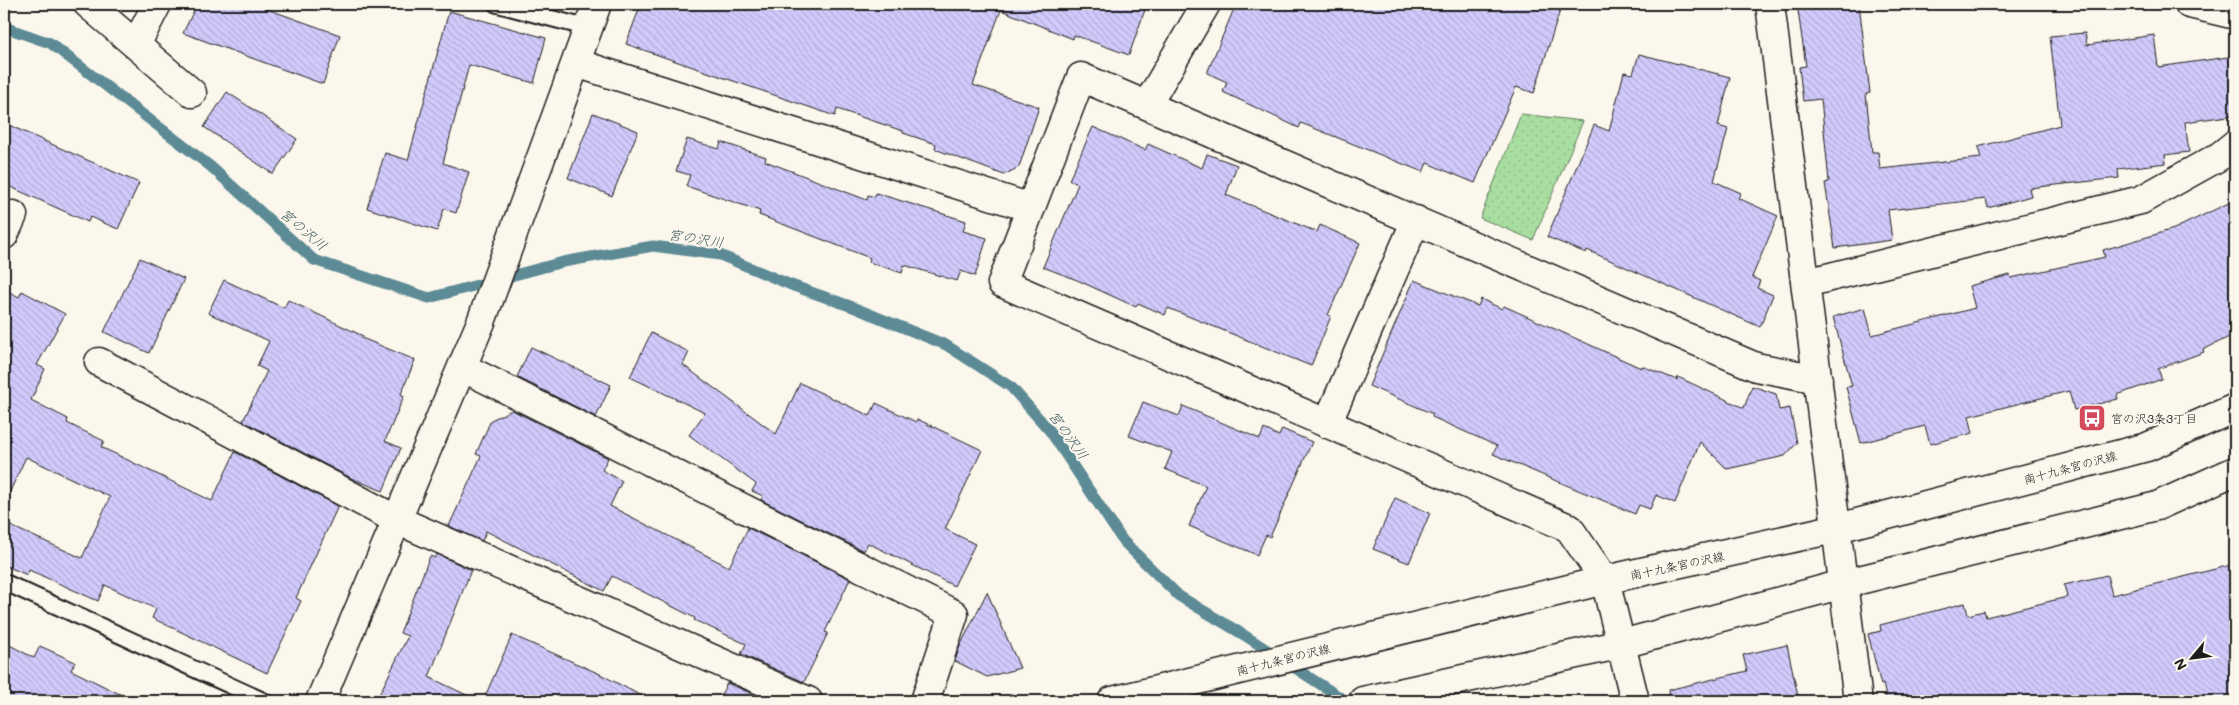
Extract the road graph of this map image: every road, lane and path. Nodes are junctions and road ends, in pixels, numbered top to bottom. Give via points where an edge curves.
1 (88, 4) edge
2 (157, 4) edge
3 (496, 4) edge
4 (1206, 4) edge
5 (1770, 4) edge
6 (2189, 4) edge
7 (2235, 15) edge
8 (593, 16) edge
9 (136, 45) junction
10 (576, 62) junction
11 (192, 92) dead end
12 (1147, 105) junction
13 (2235, 144) edge
14 (1031, 208) junction
15 (1416, 220) junction
16 (1806, 283) junction
17 (99, 362) dead end
18 (462, 367) junction
19 (1818, 378) junction
20 (2235, 408) edge
21 (1327, 424) junction
22 (2235, 471) edge
23 (397, 520) junction
24 (1838, 528) junction
25 (1605, 580) junction
26 (4, 582) edge
27 (1843, 584) junction
28 (1622, 644) junction
29 (1372, 699) edge
30 (264, 701) edge
31 (320, 701) edge
32 (808, 701) edge
33 (925, 701) edge
34 (1112, 701) edge
35 (1635, 701) edge
36 (1858, 701) edge

1 - 9 street
2 - 9 street
3 - 8 lane
4 - 12 street
5 - 16 street
6 - 7 street
8 - 10 street
9 - 11 street
10 - 14 street
10 - 18 street
12 - 14 street via 1081,77
12 - 15 street
13 - 16 street via 2220,156 2141,200
14 - 21 street via 1002,283
15 - 19 street via 1756,367
15 - 21 street
16 - 19 street
17 - 23 street
18 - 23 street
18 - 33 street via 954,614
19 - 24 street
20 - 24 street, 南十九条宮の沢線 via 2147,447
21 - 25 street via 1569,528
22 - 27 street via 2157,506
23 - 31 street
23 - 32 street
24 - 25 street, 南十九条宮の沢線
24 - 27 street
25 - 28 street
25 - 34 street, 南十九条宮の沢線
26 - 30 lane
27 - 28 street
27 - 36 street
28 - 29 street
28 - 35 street

